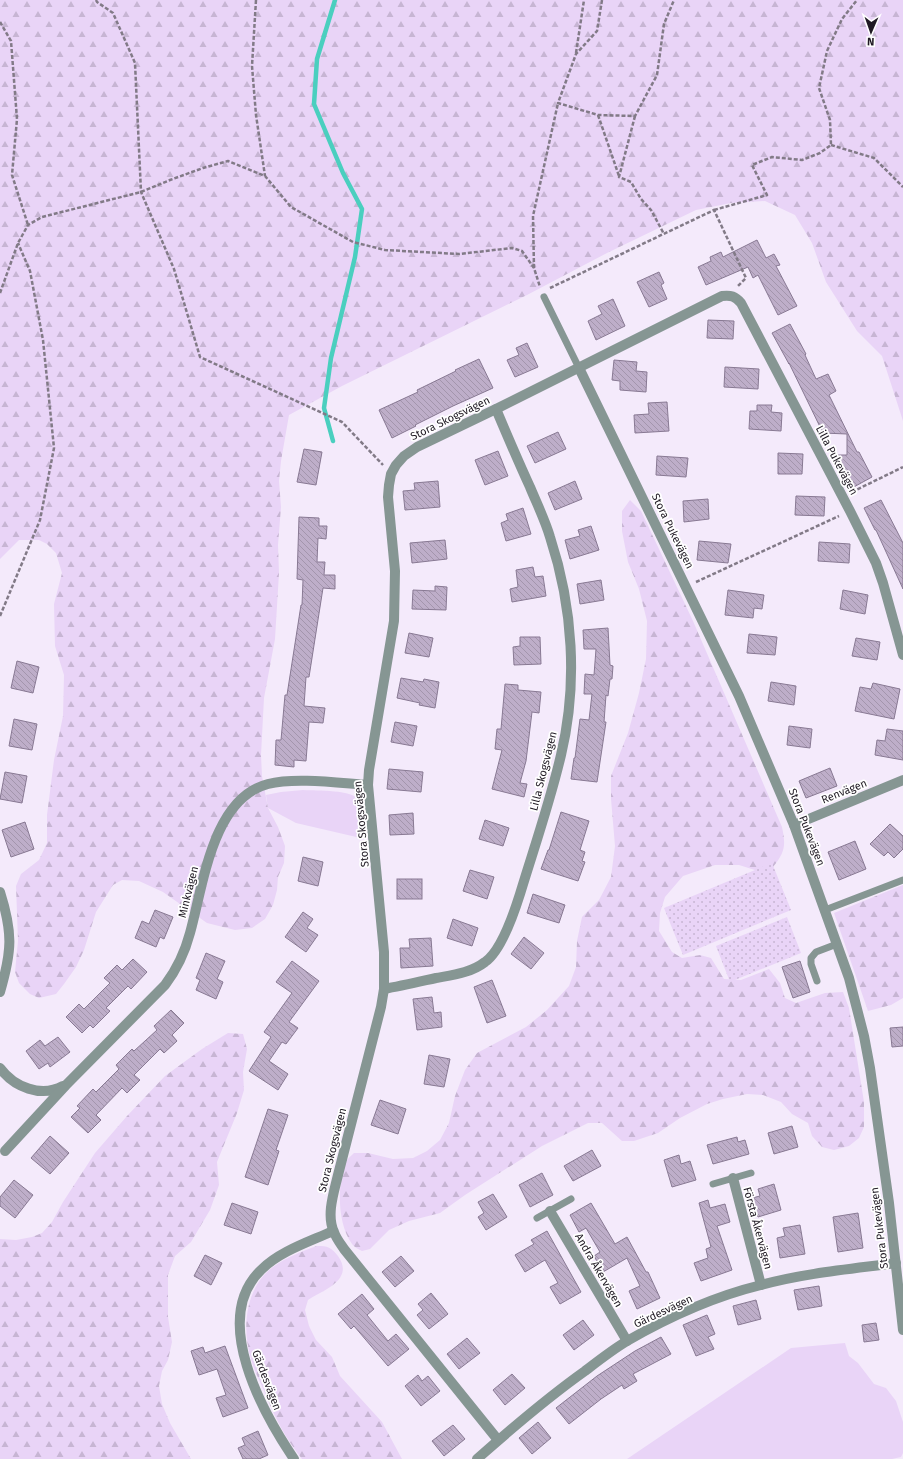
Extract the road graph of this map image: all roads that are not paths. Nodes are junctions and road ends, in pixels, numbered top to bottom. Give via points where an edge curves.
1 (543, 294) road end
2 (725, 296) joint
3 (579, 368) junction
4 (496, 409) junction
5 (903, 655) edge
6 (903, 780) edge
7 (368, 785) junction
8 (794, 825) junction
9 (903, 880) edge
10 (0, 892) edge
11 (825, 910) junction
12 (837, 944) junction
13 (817, 981) dead end
14 (384, 989) junction
15 (0, 992) edge
16 (0, 1068) edge
17 (66, 1085) junction
18 (5, 1151) dead end
19 (751, 1172) dead end
20 (733, 1178) junction
21 (713, 1184) dead end
22 (570, 1199) dead end
23 (550, 1211) junction
24 (537, 1218) dead end
25 (333, 1231) junction
26 (896, 1262) junction
27 (761, 1285) junction
28 (902, 1306) edge
29 (903, 1330) edge
30 (626, 1341) junction
31 (498, 1440) junction
32 (294, 1459) edge
33 (476, 1459) edge

1 - 3 lane
2 - 3 street, Stora Skogsvägen
2 - 5 street, Lilla Pukevägen via 736,297 741,303 876,563
3 - 4 street, Stora Skogsvägen
3 - 8 street, Stora Pukevägen via 739,696
4 - 7 street, Stora Skogsvägen via 417,447 404,456 391,474 388,497 395,597
4 - 14 street, Lilla Skogsvägen via 544,520 562,580 568,613 571,666 567,727 562,754 514,914 496,950 486,962 476,968
6 - 8 street, Renvägen
7 - 14 street, Stora Skogsvägen via 384,952
7 - 17 street, Minkvägen via 280,782 257,788 238,802 229,813 215,841 190,934 172,976
8 - 11 street, Stora Pukevägen
9 - 11 lane
10 - 15 street via 10,937 7,966
11 - 12 street, Stora Pukevägen
12 - 13 lane via 816,952 811,958
12 - 26 street, Stora Pukevägen via 864,1036
14 - 25 street, Stora Skogsvägen via 380,1014 332,1201
16 - 17 street, Minkvägen via 13,1081 29,1089 52,1090
17 - 18 street, Minkvägen
19 - 20 lane
20 - 21 lane
20 - 27 street, Första Åkervägen
22 - 23 lane
23 - 24 lane
23 - 30 street, Andra Åkervägen
25 - 31 street, Stora Skogsvägen via 357,1266
25 - 32 street, Gärdesvägen via 266,1265 251,1283 242,1308 240,1325 243,1354 263,1408
26 - 27 street, Gärdesvägen
26 - 28 street, Stora Pukevägen
27 - 30 street, Gärdesvägen via 695,1308
28 - 29 street, Stora Pukevägen
30 - 31 street, Gärdesvägen via 560,1389
31 - 33 street, Gärdesvägen

